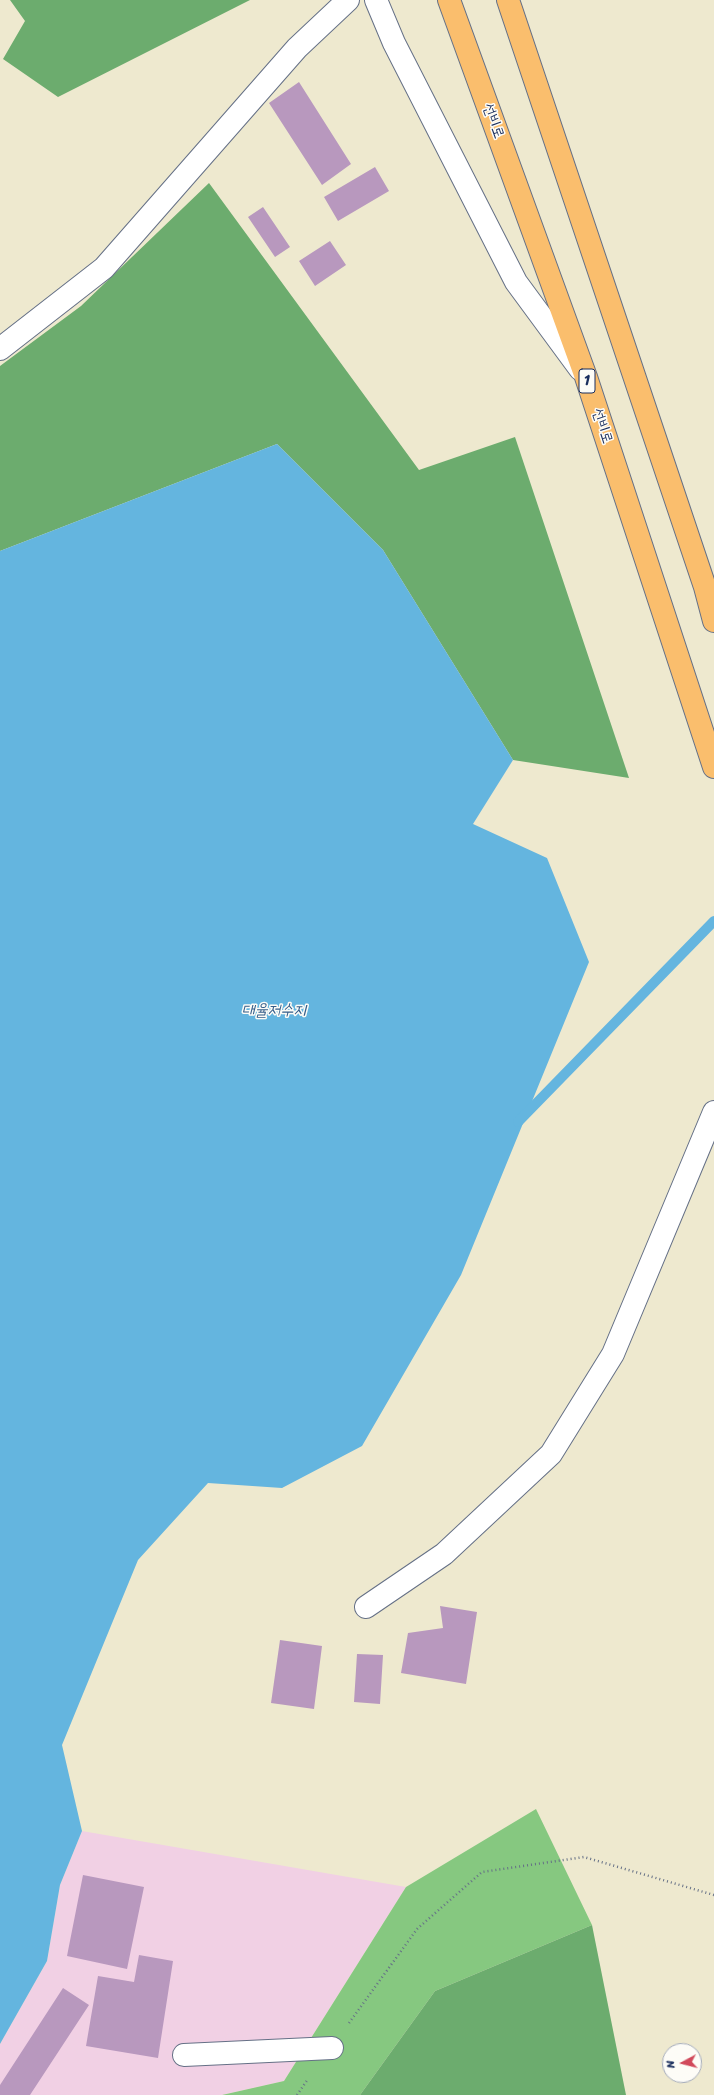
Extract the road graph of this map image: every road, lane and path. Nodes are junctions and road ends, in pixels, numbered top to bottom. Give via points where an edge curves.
1 (348, 0) edge
2 (376, 0) edge
3 (448, 0) edge
4 (508, 0) edge
5 (0, 349) edge
6 (586, 377) junction
7 (709, 592) edge
8 (714, 621) edge
9 (714, 766) edge
10 (714, 1112) edge
11 (366, 1607) dead end
12 (714, 1895) edge
13 (332, 2048) junction
14 (184, 2055) dead end
15 (297, 2095) edge

1 - 5 street via 297,48 104,268
2 - 6 street via 394,43 516,282
3 - 6 main road, 선비로 / 1
4 - 7 main road
6 - 9 main road, 선비로 / 1
7 - 8 main road
10 - 11 street via 613,1354 551,1454 444,1554
12 - 13 path via 584,1857 482,1872 417,1929
13 - 14 street
13 - 15 path

